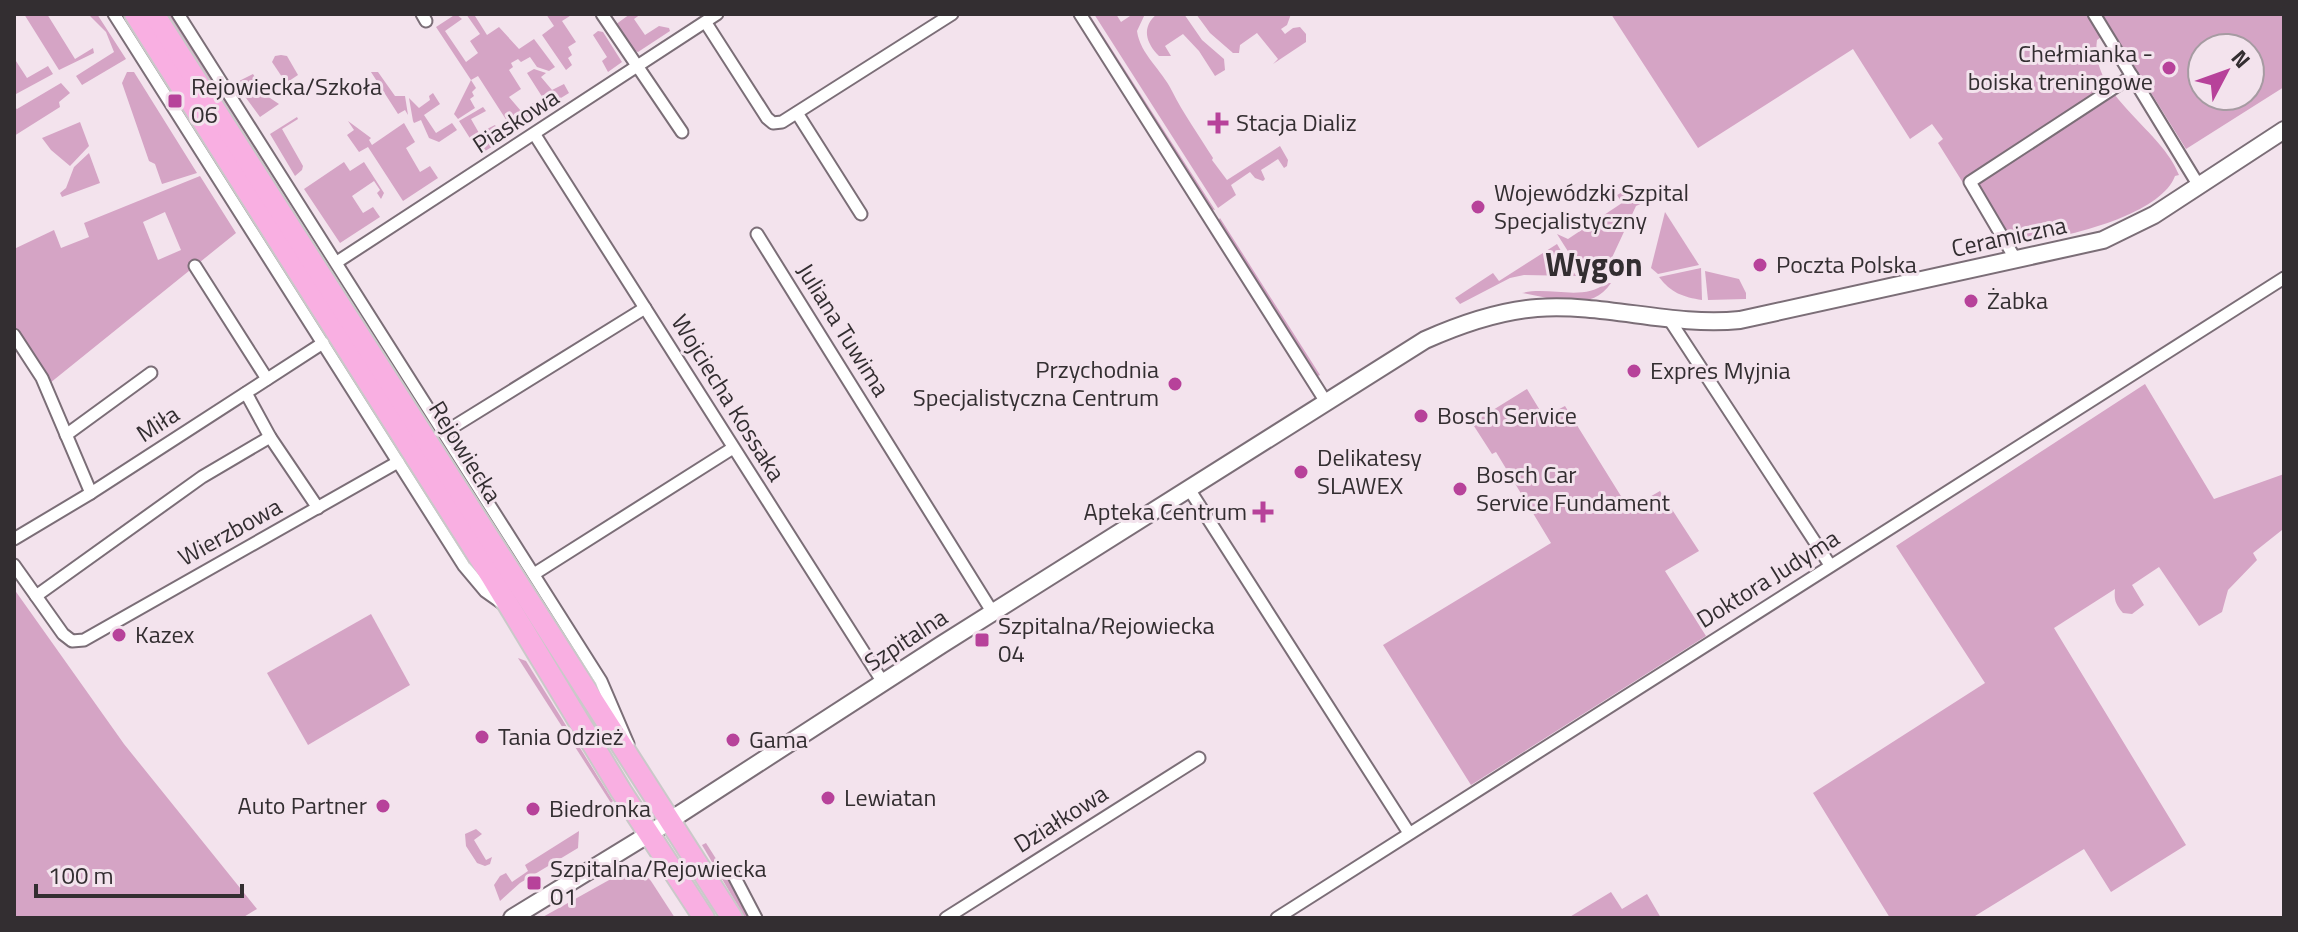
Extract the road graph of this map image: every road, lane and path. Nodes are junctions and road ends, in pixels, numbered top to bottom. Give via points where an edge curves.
1 (114, 14) edge
2 (135, 14) edge
3 (154, 14) edge
4 (178, 14) edge
5 (602, 14) edge
6 (717, 14) edge
7 (952, 14) edge
8 (1080, 14) edge
9 (2094, 14) edge
10 (706, 23) junction
11 (637, 68) junction
12 (2132, 76) junction
13 (797, 113) junction
14 (2284, 130) edge
15 (682, 132) dead end
16 (535, 135) junction
17 (2199, 186) junction
18 (861, 214) dead end
19 (757, 234) dead end
20 (2016, 260) junction
21 (337, 262) junction
22 (195, 266) dead end
23 (2284, 278) edge
24 (645, 308) junction
25 (1669, 319) junction
26 (14, 335) edge
27 (323, 343) junction
28 (151, 373) dead end
29 (267, 379) junction
30 (246, 393) junction
31 (1326, 402) junction
32 (445, 432) junction
33 (66, 435) junction
34 (270, 437) junction
35 (733, 448) junction
36 (398, 462) junction
37 (1189, 489) junction
38 (91, 493) junction
39 (318, 508) junction
40 (14, 539) edge
41 (14, 565) edge
42 (1830, 565) junction
43 (534, 574) junction
44 (36, 596) junction
45 (511, 608) junction
46 (993, 613) junction
47 (884, 684) junction
48 (1199, 758) dead end
49 (635, 767) junction
50 (669, 820) junction
51 (1409, 833) junction
52 (649, 834) junction
53 (733, 874) dead end
54 (512, 918) edge
55 (704, 918) edge
56 (732, 918) edge
57 (756, 918) edge
58 (946, 918) edge
59 (1277, 918) edge

1 - 27 street, Rejowiecka
2 - 45 highway, Rejowiecka
3 - 49 highway, Rejowiecka
4 - 21 street
5 - 11 street
6 - 10 street, Piaskowa
7 - 13 street
8 - 31 street
9 - 12 street
10 - 11 street, Piaskowa
10 - 13 street via 767,118 782,122
11 - 15 street
11 - 16 street, Piaskowa
12 - 17 street
12 - 20 street via 1970,182
13 - 18 street
14 - 17 street, Ceramiczna
16 - 21 street, Piaskowa
16 - 24 street, Wojciecha Kossaka
17 - 20 street, Ceramiczna via 2121,233
19 - 46 street, Juliana Tuwima
20 - 25 street, Ceramiczna via 1740,320
21 - 32 street
22 - 29 street
23 - 42 street, Doktora Judyma
24 - 32 street
24 - 35 street, Wojciecha Kossaka
25 - 31 street, Szpitalna via 1580,310 1511,311 1425,340
25 - 42 street
26 - 33 street via 42,378
27 - 29 street, Miła
27 - 36 street, Rejowiecka
28 - 33 street
29 - 30 street, Miła
30 - 34 street
30 - 38 street, Miła
31 - 37 street, Szpitalna
32 - 43 street
33 - 38 street
34 - 39 street
34 - 44 street via 202,477
35 - 43 street
35 - 47 street, Wojciecha Kossaka
36 - 39 street, Wierzbowa
36 - 45 street, Rejowiecka via 464,566 485,591
37 - 46 street, Szpitalna
37 - 51 street
38 - 40 street, Miła
39 - 44 street, Wierzbowa via 84,640 72,641 63,634
41 - 44 street
42 - 51 street, Doktora Judyma
43 - 49 street via 601,681
45 - 52 highway, Rejowiecka
46 - 47 street, Szpitalna
47 - 50 street, Szpitalna
48 - 58 street, Działkowa
49 - 50 highway, Rejowiecka
50 - 52 street, Szpitalna
50 - 56 highway, Rejowiecka
51 - 59 street, Doktora Judyma
52 - 54 street, Szpitalna
52 - 55 highway, Rejowiecka
53 - 57 street

